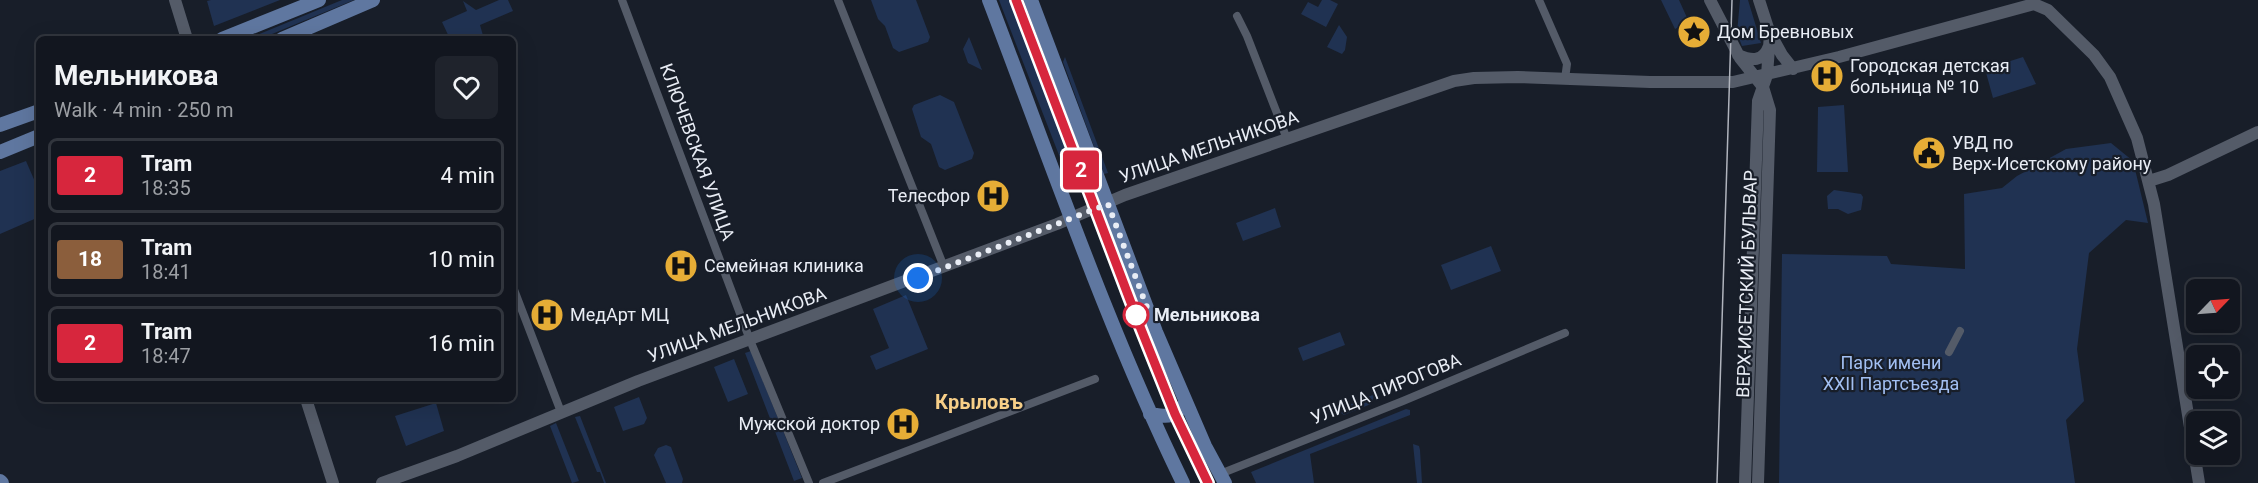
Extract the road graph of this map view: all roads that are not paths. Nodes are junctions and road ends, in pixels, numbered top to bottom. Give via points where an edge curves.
1 (175, 0) edge
2 (318, 0) edge
3 (373, 0) edge
4 (622, 0) edge
5 (838, 0) edge
6 (989, 0) edge
7 (1031, 0) edge
8 (1539, 0) edge
9 (1710, 0) edge
10 (1759, 0) edge
11 (1237, 16) dead end
12 (187, 36) edge
13 (229, 36) edge
14 (289, 36) edge
15 (1770, 39) junction
16 (1739, 56) junction
17 (1793, 69) junction
18 (1758, 77) junction
19 (1565, 79) junction
20 (1733, 82) junction
21 (1758, 101) junction
22 (1770, 111) junction
23 (36, 112) edge
24 (0, 125) edge
25 (2258, 132) edge
26 (36, 137) edge
27 (1287, 139) junction
28 (20, 144) junction
29 (0, 152) edge
30 (0, 158) edge
31 (2149, 181) junction
32 (1108, 204) junction
33 (1072, 218) junction
34 (944, 267) junction
35 (516, 295) edge
36 (1960, 331) dead end
37 (1565, 333) dead end
38 (750, 340) junction
39 (1949, 352) dead end
40 (1095, 379) dead end
41 (307, 402) edge
42 (1186, 403) junction
43 (561, 412) junction
44 (1150, 414) junction
45 (1222, 479) edge
46 (333, 483) edge
47 (382, 483) edge
48 (809, 483) edge
49 (824, 483) edge
50 (1183, 483) edge
51 (1745, 483) edge
52 (1758, 483) edge
53 (2199, 483) edge

1 - 12 street
2 - 13 main road
3 - 14 main road
4 - 38 street, КЛЮЧЕВСКАЯ УЛИЦА
5 - 34 street
6 - 33 main road
7 - 32 main road
8 - 19 street via 1567,64
9 - 16 street
10 - 15 street
11 - 27 street
15 - 16 street via 1765,55 1760,58
15 - 17 street
15 - 18 street
16 - 18 street
16 - 20 street via 1741,75
17 - 18 street, УЛИЦА МЕЛЬНИКОВА
17 - 22 street via 1776,78
17 - 31 street, УЛИЦА МЕЛЬНИКОВА via 2034,4 2048,10 2094,55 2110,77 2137,138
18 - 20 street, УЛИЦА МЕЛЬНИКОВА
18 - 21 street, ВЕРХ-ИСЕТСКИЙ БУЛЬВАР
18 - 22 street, ВЕРХ-ИСЕТСКИЙ БУЛЬВАР
19 - 20 street, УЛИЦА МЕЛЬНИКОВА
19 - 27 street, УЛИЦА МЕЛЬНИКОВА via 1464,78
20 - 21 street via 1754,90
21 - 51 street, ВЕРХ-ИСЕТСКИЙ БУЛЬВАР
22 - 52 street, ВЕРХ-ИСЕТСКИЙ БУЛЬВАР
23 - 24 main road
25 - 31 street
26 - 28 main road
27 - 32 street, УЛИЦА МЕЛЬНИКОВА
28 - 29 main road
28 - 30 main road
31 - 53 street
32 - 33 street, УЛИЦА МЕЛЬНИКОВА
32 - 42 main road
33 - 34 street, УЛИЦА МЕЛЬНИКОВА
33 - 44 main road
34 - 38 street, УЛИЦА МЕЛЬНИКОВА
35 - 43 street
36 - 39 street
37 - 45 street, УЛИЦА ПИРОГОВА
38 - 43 street, УЛИЦА МЕЛЬНИКОВА
38 - 48 street, КЛЮЧЕВСКАЯ УЛИЦА
40 - 49 street
41 - 46 street
42 - 44 main road via 1168,417
42 - 45 main road
43 - 47 street, УЛИЦА МЕЛЬНИКОВА
44 - 50 main road

